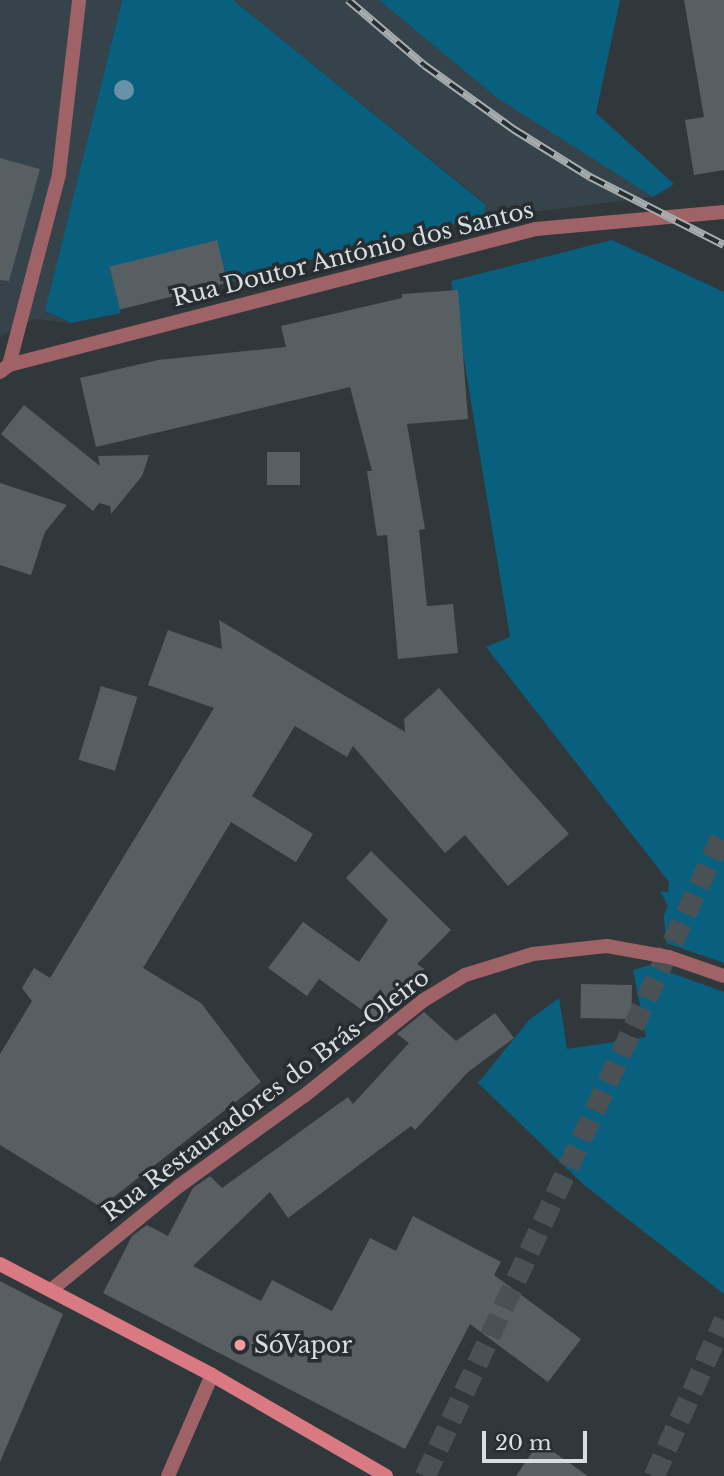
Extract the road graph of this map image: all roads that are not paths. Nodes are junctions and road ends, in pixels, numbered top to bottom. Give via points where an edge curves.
1 (79, 0) edge
2 (724, 212) edge
3 (5, 368) edge
4 (724, 976) edge
5 (0, 1264) edge
6 (51, 1290) junction
7 (212, 1375) junction
8 (168, 1476) edge
9 (386, 1476) edge

1 - 3 street via 59,174
2 - 3 street, Rua Doutor António dos Santos via 536,229
4 - 6 street, Rua Restauradores do Brás-Oleiro via 669,957 607,946 533,954 465,975 424,1000 304,1096 178,1186
5 - 6 main road
6 - 7 main road
7 - 8 street
7 - 9 main road

